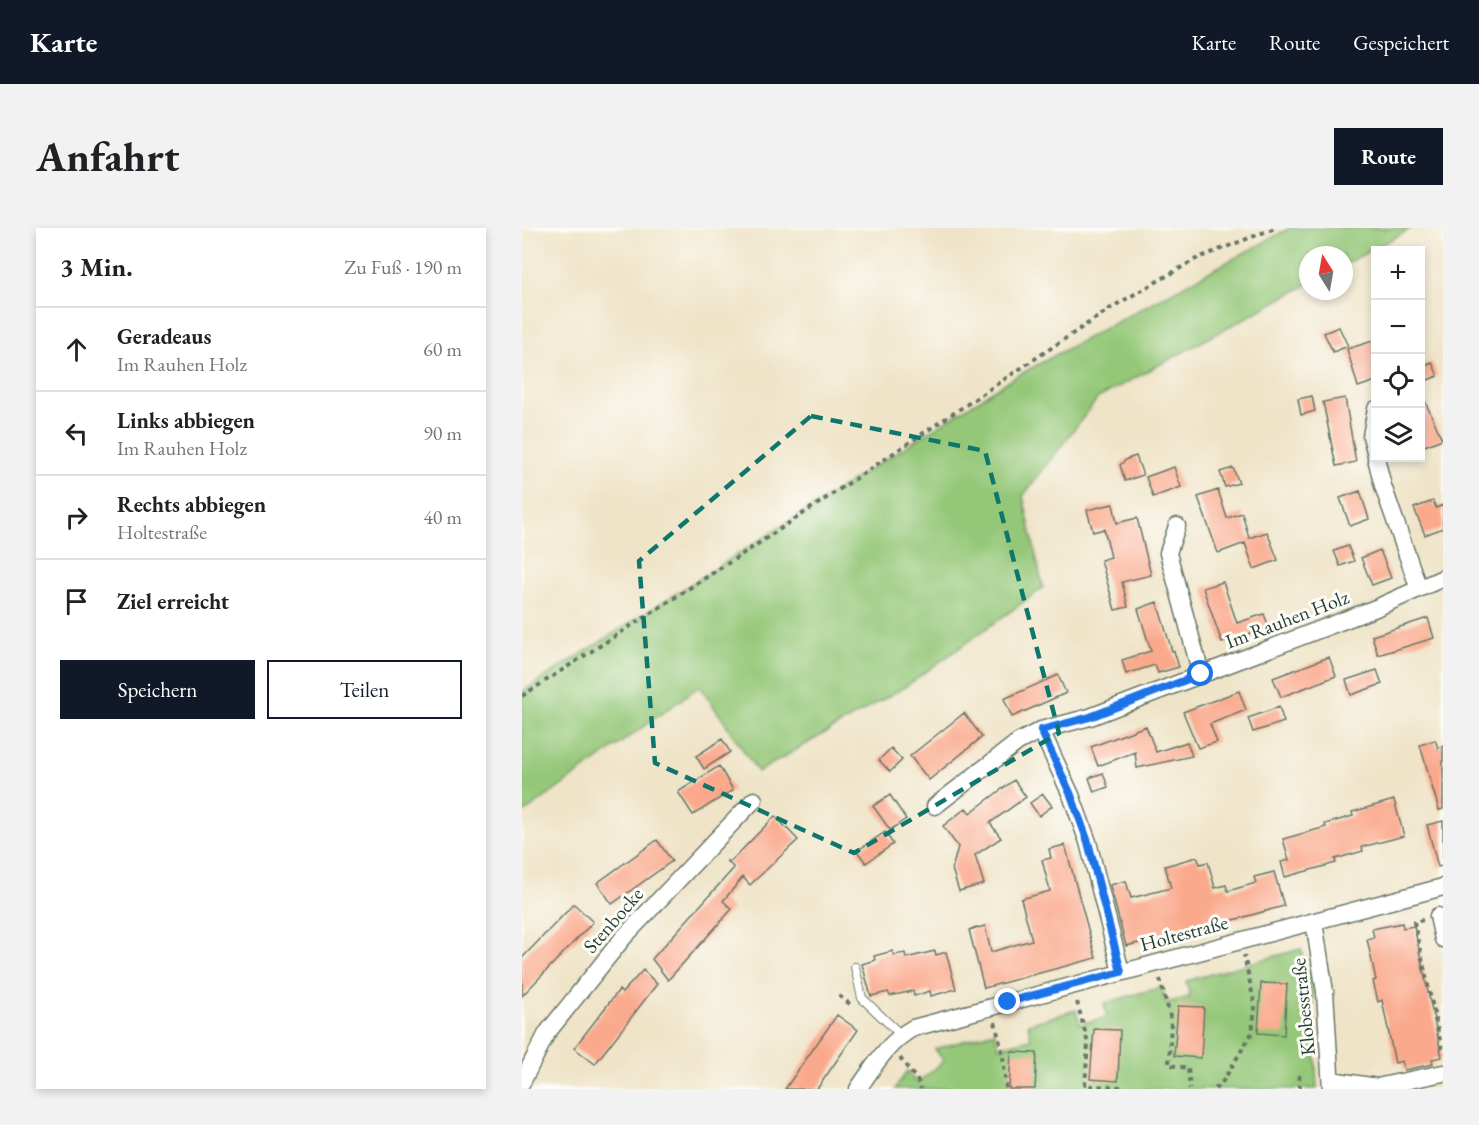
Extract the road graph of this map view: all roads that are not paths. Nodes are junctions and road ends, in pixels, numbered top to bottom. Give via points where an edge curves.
1 (1377, 462) edge
2 (1178, 526) dead end
3 (1443, 578) edge
4 (1419, 589) junction
5 (1201, 674) junction
6 (1041, 730) junction
7 (754, 800) dead end
8 (935, 806) dead end
9 (1443, 887) edge
10 (1431, 918) road end
11 (1314, 922) junction
12 (1443, 939) edge
13 (855, 967) dead end
14 (1121, 972) junction
15 (896, 1040) junction
16 (1443, 1073) edge
17 (522, 1082) edge
18 (1331, 1085) edge
19 (858, 1089) edge

1 - 4 street
2 - 5 street via 1168,553
3 - 4 street, Im Rauhen Holz
4 - 5 street, Im Rauhen Holz
5 - 6 street, Im Rauhen Holz via 1090,717
6 - 8 street, Im Rauhen Holz via 1018,742
6 - 14 street via 1088,842
7 - 17 street, Stenbocke via 623,938 547,1033
9 - 11 street, Holtestraße
10 - 12 street
11 - 14 street, Holtestraße
11 - 18 street, Klobesstraße via 1325,992
13 - 15 lane via 862,998
14 - 15 street, Holtestraße via 913,1028
15 - 19 street, Holtestraße
16 - 18 street via 1377,1087

